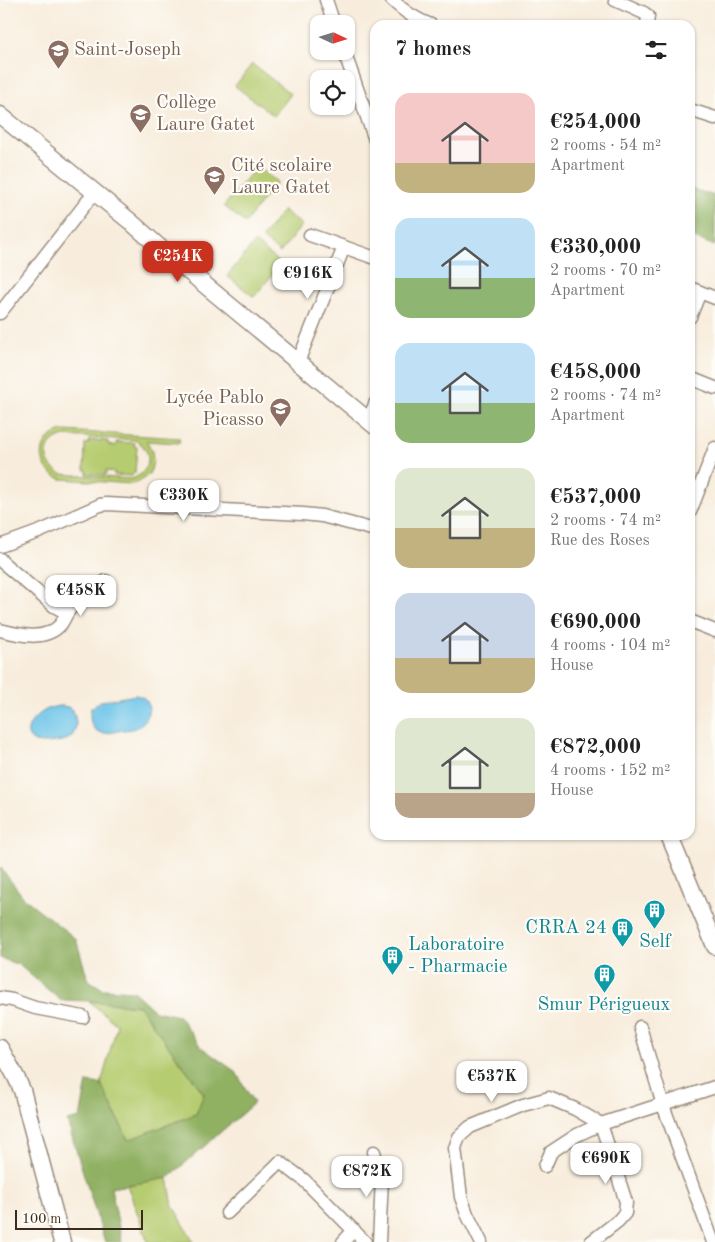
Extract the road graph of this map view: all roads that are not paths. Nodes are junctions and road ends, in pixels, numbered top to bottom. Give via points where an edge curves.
1 (326, 0) edge
2 (392, 0) edge
3 (615, 0) edge
4 (331, 15) edge
5 (419, 20) edge
6 (648, 20) edge
7 (347, 60) edge
8 (695, 112) edge
9 (0, 115) edge
10 (715, 118) edge
11 (370, 126) edge
12 (94, 193) junction
13 (310, 235) dead end
14 (344, 247) junction
15 (370, 256) edge
16 (695, 290) edge
17 (715, 298) edge
18 (0, 313) edge
19 (298, 362) junction
20 (695, 380) edge
21 (715, 388) edge
22 (370, 421) edge
23 (715, 448) edge
24 (695, 499) edge
25 (370, 529) edge
26 (0, 546) edge
27 (0, 559) edge
28 (106, 581) dead end
29 (67, 613) junction
30 (695, 624) edge
31 (0, 630) edge
32 (715, 631) edge
33 (671, 840) edge
34 (715, 946) edge
35 (0, 998) edge
36 (83, 1017) dead end
37 (640, 1027) dead end
38 (0, 1048) edge
39 (715, 1088) edge
40 (663, 1105) junction
41 (601, 1124) junction
42 (374, 1152) dead end
43 (545, 1166) dead end
44 (227, 1213) dead end
45 (710, 1215) edge
46 (354, 1230) junction
47 (62, 1242) edge
48 (343, 1242) edge
49 (365, 1242) edge
50 (379, 1242) edge
51 (481, 1242) edge
52 (591, 1242) edge
53 (713, 1242) edge

1 - 4 street
2 - 5 street
3 - 6 street via 644,13
7 - 11 street
8 - 10 street
9 - 12 main road
12 - 18 street
12 - 19 main road
13 - 14 street
14 - 15 street
14 - 19 street
16 - 17 street
19 - 22 main road
20 - 21 street
23 - 24 street
25 - 26 street via 303,514 106,504
27 - 29 street via 54,606
28 - 29 street via 81,594
29 - 31 street via 49,633 31,636
30 - 32 street
33 - 34 main road
35 - 36 street
37 - 40 street
38 - 47 main road via 22,1090
39 - 40 street
40 - 41 street
40 - 45 street
41 - 43 street via 552,1152
41 - 51 street via 549,1098 470,1127 455,1148 461,1197
41 - 52 street via 626,1202 625,1213
42 - 50 street via 382,1179
44 - 46 street via 280,1162 304,1180
45 - 53 street
46 - 48 street
46 - 49 street

